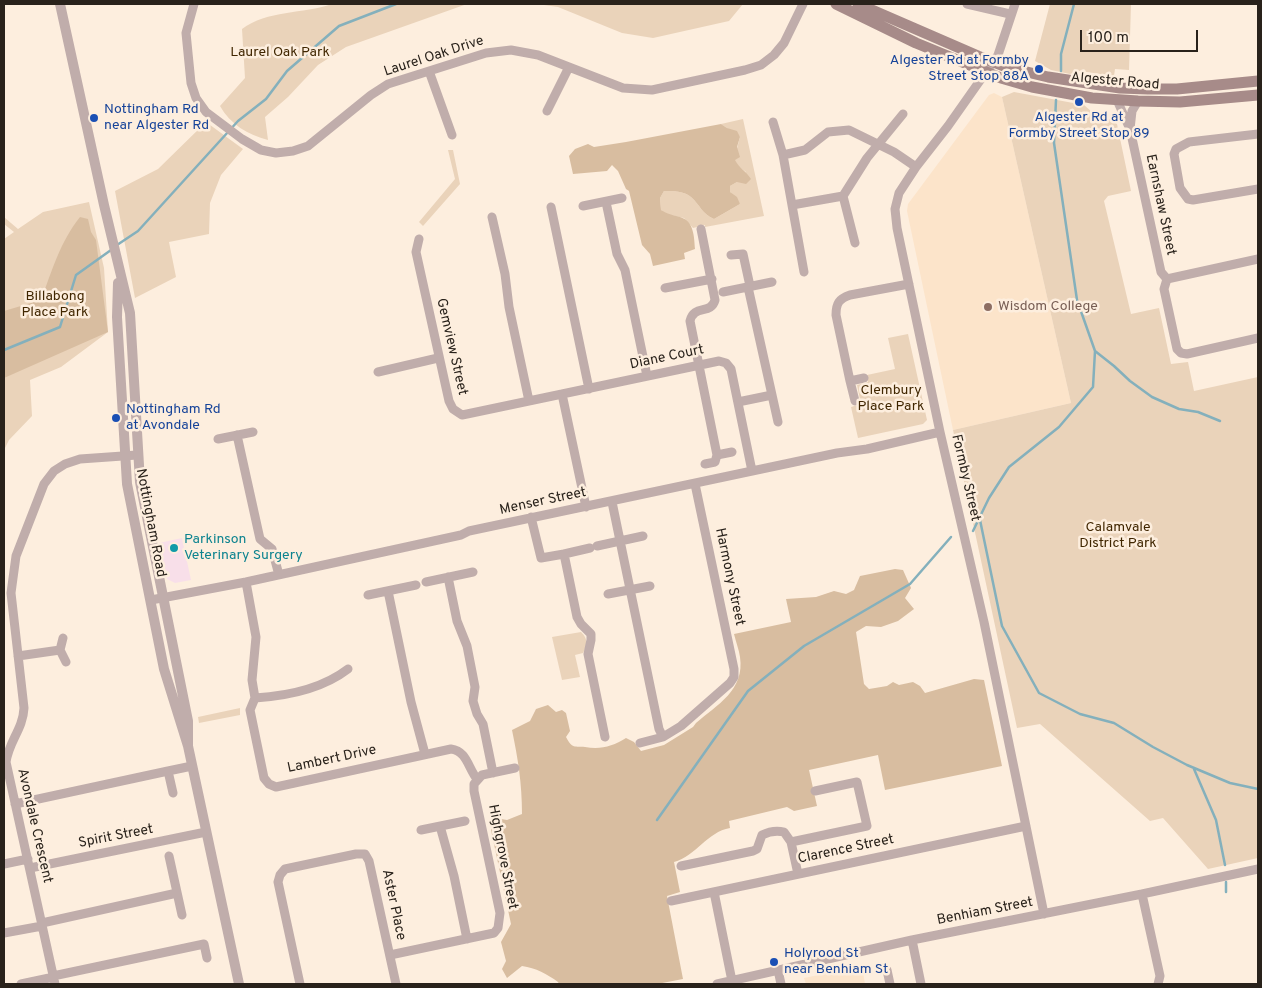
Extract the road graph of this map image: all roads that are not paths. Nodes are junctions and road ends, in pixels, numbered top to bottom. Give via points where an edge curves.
1 (60, 4) edge
2 (194, 4) edge
3 (803, 4) edge
4 (836, 4) edge
5 (858, 4) edge
6 (967, 4) edge
7 (1015, 4) edge
8 (1010, 14) junction
9 (994, 62) junction
10 (568, 66) junction
11 (429, 71) junction
12 (986, 72) junction
13 (1258, 81) edge
14 (1258, 95) edge
15 (1117, 100) junction
16 (1138, 101) junction
17 (547, 111) dead end
18 (903, 114) dead end
19 (773, 122) dead end
20 (1130, 129) junction
21 (1258, 134) edge
22 (452, 135) dead end
23 (879, 144) junction
24 (782, 154) junction
25 (916, 167) junction
26 (1258, 189) edge
27 (843, 196) junction
28 (622, 198) dead end
29 (606, 202) junction
30 (792, 205) junction
31 (583, 206) dead end
32 (550, 207) dead end
33 (492, 216) dead end
34 (701, 230) dead end
35 (418, 239) dead end
36 (855, 243) dead end
37 (730, 255) dead end
38 (1258, 260) edge
39 (119, 270) junction
40 (804, 272) dead end
41 (712, 279) junction
42 (1167, 279) junction
43 (772, 282) dead end
44 (909, 284) junction
45 (749, 287) junction
46 (665, 288) dead end
47 (723, 292) dead end
48 (1258, 338) edge
49 (438, 358) junction
50 (698, 366) junction
51 (378, 372) dead end
52 (647, 376) junction
53 (864, 378) dead end
54 (850, 381) junction
55 (589, 388) junction
56 (562, 394) junction
57 (772, 395) junction
58 (529, 401) junction
59 (854, 401) dead end
60 (738, 402) junction
61 (778, 422) dead end
62 (253, 432) dead end
63 (940, 432) junction
64 (237, 435) junction
65 (218, 439) dead end
66 (732, 452) dead end
67 (137, 455) junction
68 (717, 455) junction
69 (124, 456) junction
70 (704, 464) dead end
71 (752, 471) junction
72 (695, 484) junction
73 (612, 502) junction
74 (586, 507) junction
75 (531, 517) junction
76 (643, 536) dead end
77 (621, 542) junction
78 (564, 554) junction
79 (473, 572) dead end
80 (279, 575) junction
81 (448, 577) junction
82 (246, 582) junction
83 (426, 582) dead end
84 (416, 585) dead end
85 (650, 586) dead end
86 (631, 590) junction
87 (388, 591) junction
88 (608, 594) dead end
89 (368, 595) dead end
90 (163, 598) junction
91 (151, 600) junction
92 (62, 638) dead end
93 (60, 650) junction
94 (18, 656) junction
95 (66, 662) dead end
96 (348, 669) dead end
97 (255, 698) junction
98 (605, 736) dead end
99 (663, 737) junction
100 (640, 744) dead end
101 (188, 746) junction
102 (425, 754) junction
103 (192, 766) junction
104 (515, 768) dead end
105 (168, 771) junction
106 (494, 773) junction
107 (477, 779) junction
108 (815, 791) dead end
109 (173, 793) dead end
110 (15, 804) junction
111 (465, 821) dead end
112 (440, 826) junction
113 (1026, 826) junction
114 (421, 830) dead end
115 (206, 832) junction
116 (791, 842) junction
117 (169, 856) dead end
118 (29, 863) junction
119 (4, 864) edge
120 (682, 866) dead end
121 (1258, 869) edge
122 (798, 874) junction
123 (714, 892) junction
124 (177, 894) junction
125 (1142, 894) junction
126 (671, 901) dead end
127 (1044, 914) junction
128 (182, 915) dead end
129 (42, 924) junction
130 (4, 933) edge
131 (467, 939) junction
132 (912, 940) junction
133 (390, 955) junction
134 (207, 958) dead end
135 (778, 970) junction
136 (887, 970) dead end
137 (54, 979) edge
138 (732, 981) junction
139 (21, 984) edge
140 (239, 984) edge
141 (300, 984) edge
142 (396, 984) edge
143 (716, 984) edge
144 (781, 984) edge
145 (890, 984) edge
146 (921, 984) edge
147 (1158, 984) edge

1 - 39 street, Nottingham Road
2 - 11 street, Laurel Oak Drive via 186,33 191,83 196,98 206,112 262,150 276,153 308,146 371,94 388,84
3 - 10 street, Laurel Oak Drive via 784,43 774,55 761,65 745,70 652,90 637,90 623,88
4 - 12 main road, Algester Road
5 - 9 main road, Algester Road
6 - 8 street
7 - 8 street, Formby Street
8 - 9 street, Formby Street
9 - 12 street, Formby Street
9 - 13 main road, Algester Road via 1048,77 1120,88 1177,89
10 - 11 street, Laurel Oak Drive via 511,50 486,53
10 - 17 street
11 - 22 street
12 - 15 main road, Algester Road via 1032,87
12 - 25 street, Formby Street
14 - 16 main road, Algester Road via 1180,102
15 - 16 main road, Algester Road
15 - 20 street
16 - 20 street, Earnshaw Street via 1132,112
18 - 23 street
19 - 24 street
20 - 42 street, Earnshaw Street via 1161,272
21 - 26 street via 1189,142 1176,149 1174,154 1180,188 1188,199
23 - 24 street via 849,130 828,132 805,150
23 - 25 street
23 - 27 street
24 - 30 street
25 - 44 street, Formby Street via 899,193 894,210
27 - 30 street
27 - 36 street
28 - 29 street
29 - 31 street
29 - 52 street via 625,270
30 - 40 street
32 - 55 street
33 - 58 street
34 - 41 street
35 - 49 street, Gemview Street via 416,252
37 - 45 street via 743,254
38 - 42 street
39 - 67 street, Nottingham Road via 130,313
39 - 69 street, Nottingham Road via 117,317
41 - 46 street
41 - 50 street via 714,305 696,311 690,321
42 - 48 street, Earnshaw Street via 1164,289 1175,344 1181,353
43 - 45 street
44 - 54 street via 850,295 836,305
44 - 63 street, Formby Street
45 - 47 street
45 - 57 street
49 - 51 street
49 - 58 street, Gemview Street via 449,401 453,409 462,415
50 - 52 street, Diane Court
50 - 60 street, Diane Court via 726,363 731,369
50 - 68 street
52 - 55 street, Diane Court
53 - 54 street
54 - 59 street
55 - 56 street, Diane Court
56 - 58 street, Gemview Street
56 - 74 street
57 - 60 street
57 - 61 street
60 - 71 street, Diane Court
62 - 64 street
63 - 71 street, Menser Street
63 - 113 street, Formby Street
64 - 65 street
64 - 80 street via 260,539 272,549
66 - 68 street
67 - 69 street, Avondale Crescent
67 - 90 street, Nottingham Road
68 - 70 street via 715,462
69 - 91 street, Nottingham Road
69 - 94 street, Avondale Crescent via 80,459 65,464 54,471 44,484 16,556 12,575
71 - 72 street, Menser Street
72 - 73 street, Menser Street
72 - 99 street, Harmony Street via 734,677 681,726
73 - 74 street, Menser Street
73 - 77 street
74 - 75 street, Menser Street
75 - 78 street via 541,558
75 - 80 street, Menser Street
76 - 77 street
77 - 78 street
77 - 86 street
78 - 98 street via 577,617 590,634 588,654
79 - 81 street
80 - 82 street, Menser Street
81 - 83 street
81 - 106 street via 457,621 467,646 477,714 483,724
82 - 90 street, Menser Street
82 - 97 street, Lambert Drive via 256,637 252,680
84 - 87 street
85 - 86 street
86 - 88 street
86 - 99 street
87 - 89 street
87 - 102 street
90 - 91 street, Menser Street
90 - 101 street, Nottingham Road via 188,721
91 - 101 street, Nottingham Road via 164,669
92 - 93 street
93 - 94 street
93 - 95 street
94 - 110 street, Avondale Crescent via 24,719 8,749 6,762
96 - 97 street via 322,685
97 - 102 street, Lambert Drive via 250,710 264,778 276,787
99 - 100 street
101 - 103 street, Nottingham Road
102 - 107 street, Lambert Drive via 458,750
103 - 105 street
103 - 115 street, Nottingham Road
104 - 106 street
105 - 109 street
105 - 110 street
106 - 107 street
107 - 131 street, Highgrove Street via 474,791 500,921 494,932
108 - 116 street via 857,782 867,826
110 - 118 street, Avondale Crescent
111 - 112 street
112 - 114 street
112 - 131 street
113 - 122 street, Clarence Street
113 - 127 street, Formby Street
115 - 118 street, Spirit Street
115 - 140 street, Nottingham Road
116 - 120 street via 784,832 769,831 762,835 757,849
116 - 122 street
117 - 124 street
118 - 119 street, Spirit Street
118 - 129 street, Avondale Crescent
121 - 125 street, Benhiam Street
122 - 123 street, Clarence Street
123 - 126 street, Clarence Street
123 - 138 street
124 - 128 street
124 - 129 street
125 - 127 street, Benhiam Street
125 - 147 street via 1160,976
127 - 132 street, Benhiam Street
129 - 130 street
129 - 137 street, Avondale Crescent
131 - 133 street, Highgrove Street
132 - 135 street, Benhiam Street
132 - 146 street
133 - 141 street, Aster Place via 370,860 365,854 285,869 278,882
133 - 142 street, Aster Place
134 - 137 street via 204,944
135 - 138 street, Benhiam Street
135 - 144 street
136 - 145 street
137 - 139 street
138 - 143 street, Benhiam Street

